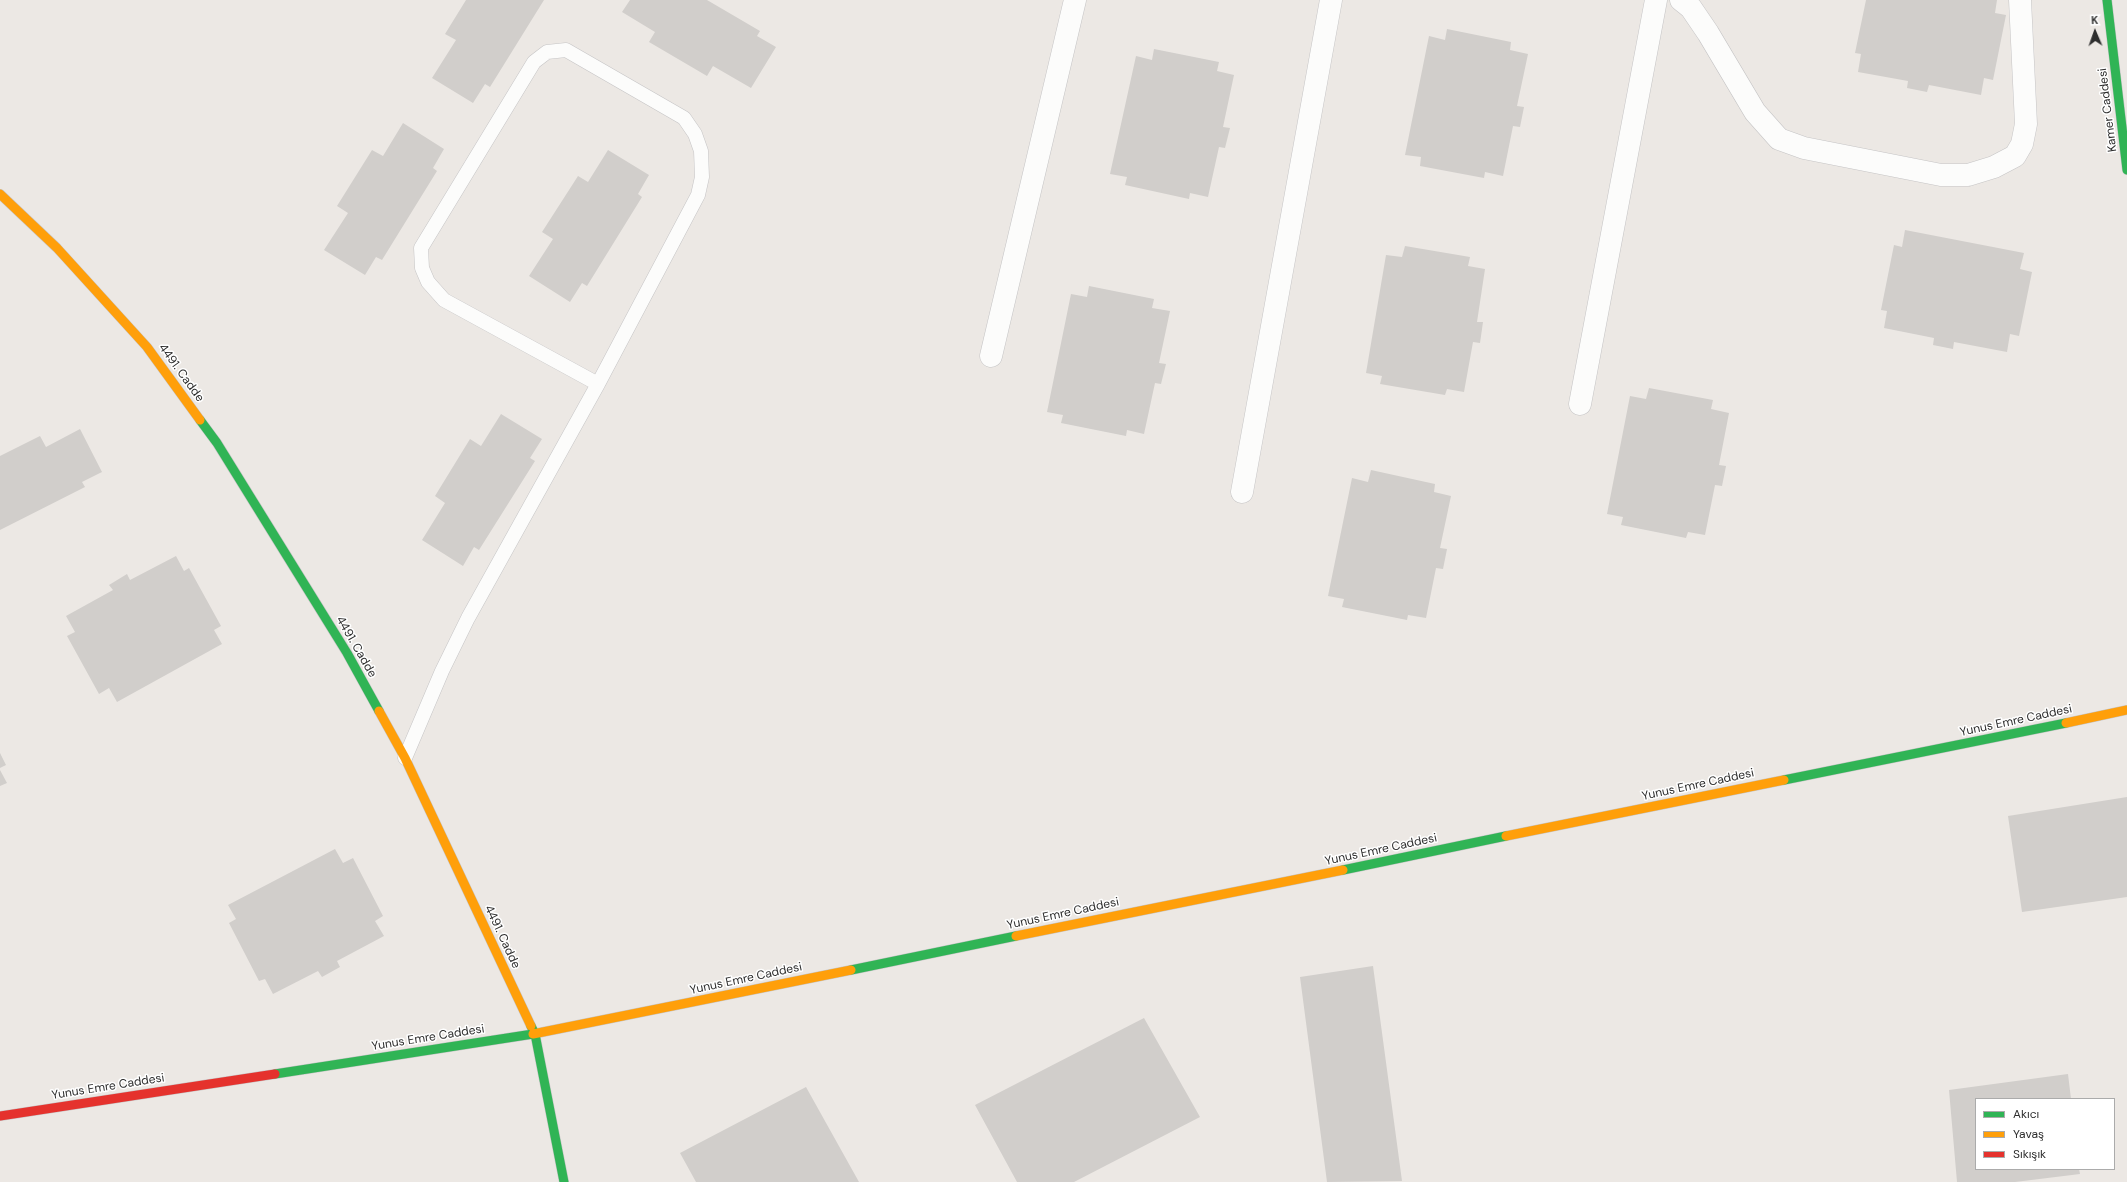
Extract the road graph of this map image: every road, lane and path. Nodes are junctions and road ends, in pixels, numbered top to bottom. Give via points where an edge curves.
1 (1075, 0) edge
2 (1331, 0) edge
3 (1656, 0) edge
4 (1681, 0) edge
5 (2020, 0) edge
6 (2107, 0) edge
7 (2127, 170) edge
8 (0, 194) edge
9 (991, 356) dead end
10 (598, 384) junction
11 (1580, 404) dead end
12 (1242, 492) dead end
13 (2127, 710) edge
14 (405, 758) junction
15 (535, 1034) junction
16 (0, 1116) edge
17 (564, 1182) edge

1 - 9 street
2 - 12 street
3 - 11 street
4 - 5 street via 1691,8 1755,112 1778,139 1804,148 1933,173 1968,175 1994,167 2015,156 2022,144 2026,124
6 - 7 street, Kamer Caddesi
8 - 14 street, 4491. Cadde via 57,248 147,346 217,443 346,654
10 - 10 lane via 698,195 702,177 701,151 695,134 684,118 566,50 547,52 534,62 421,248 422,268 428,282 444,300
10 - 14 lane via 468,618 442,670
13 - 15 street, Yunus Emre Caddesi
14 - 15 street, 4491. Cadde
15 - 16 street, Yunus Emre Caddesi
15 - 17 street, 4491. Cadde

